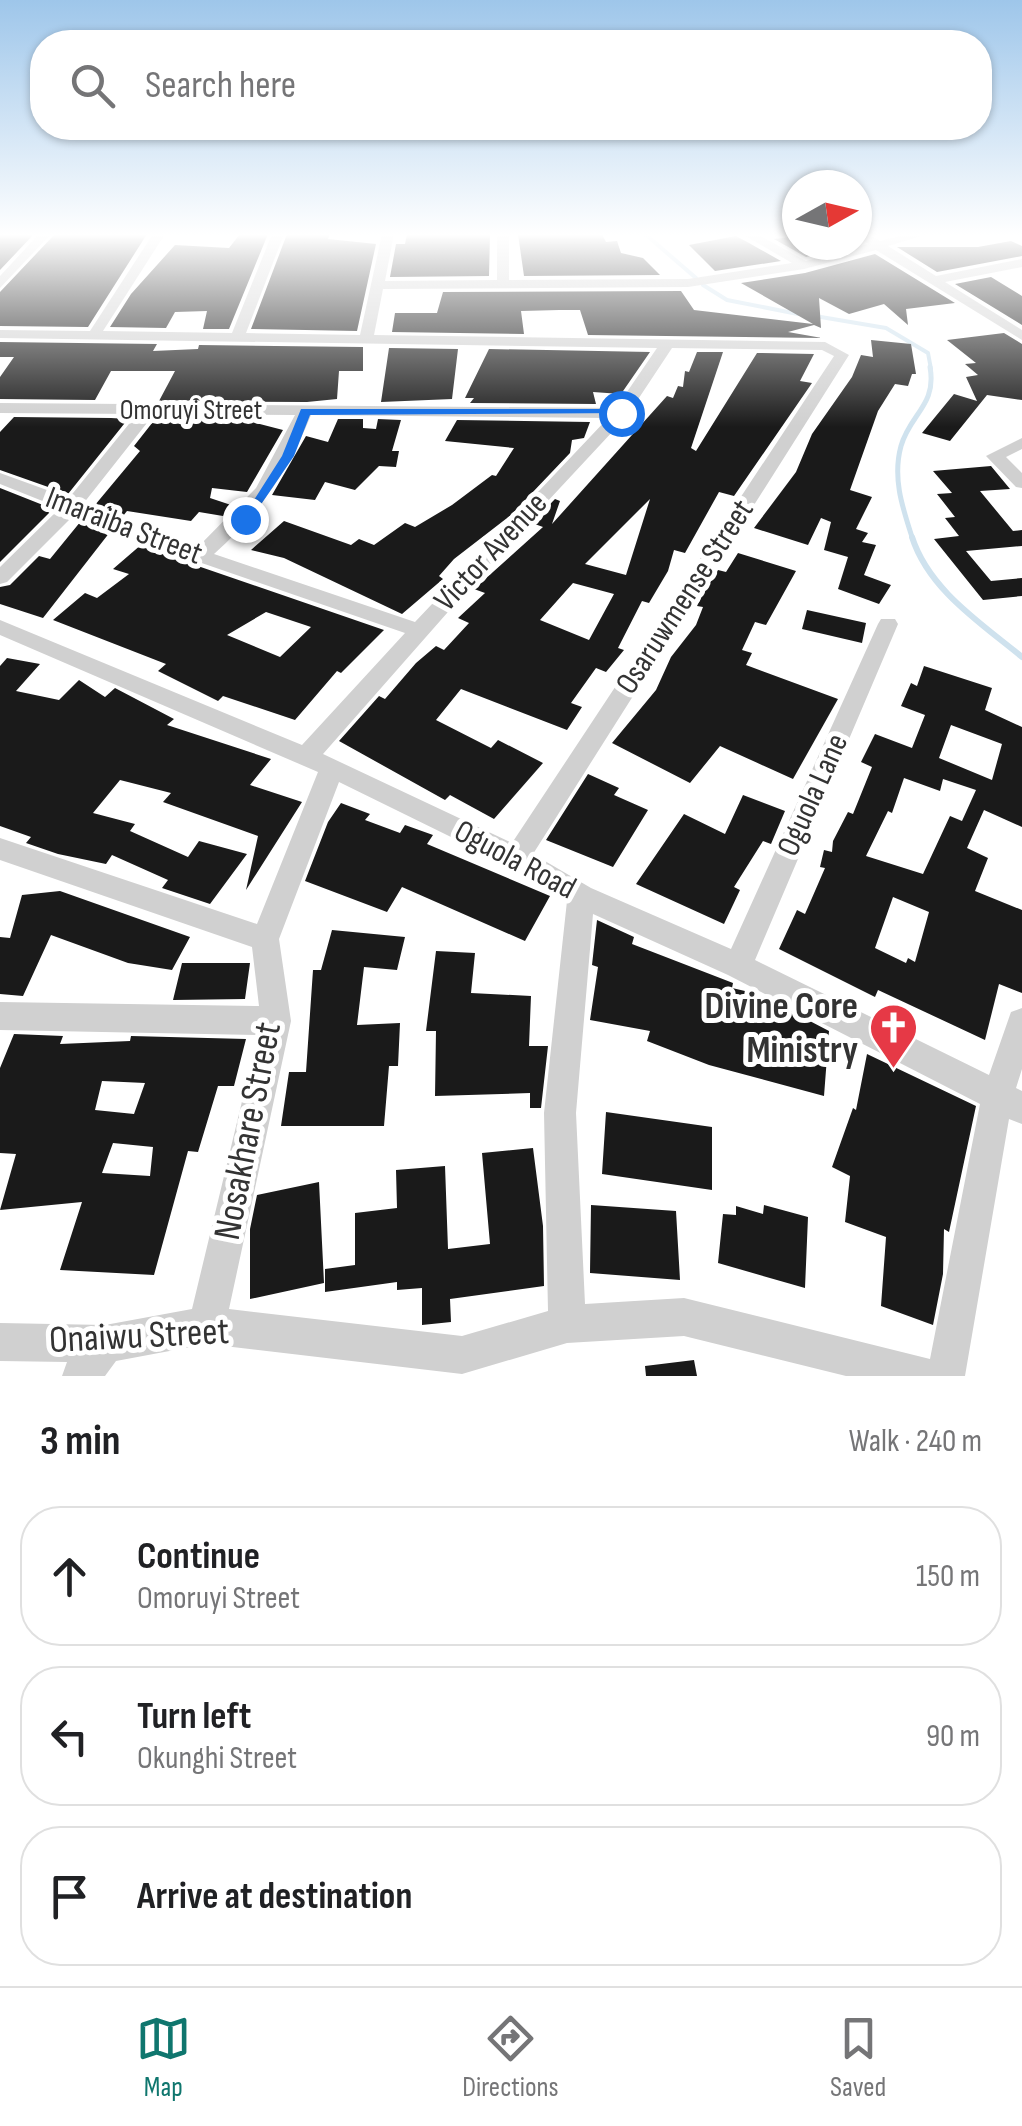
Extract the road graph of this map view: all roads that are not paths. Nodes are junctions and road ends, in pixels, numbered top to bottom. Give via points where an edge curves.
1 (117, 298) edge
2 (253, 298) edge
3 (374, 298) edge
4 (964, 298) edge
5 (0, 334) edge
6 (94, 335) junction
7 (1022, 336) edge
8 (366, 339) junction
9 (236, 340) junction
10 (668, 342) junction
11 (0, 408) edge
12 (150, 410) junction
13 (305, 411) junction
14 (621, 413) junction
15 (1022, 442) edge
16 (0, 478) edge
17 (1022, 483) edge
18 (72, 506) junction
19 (200, 556) junction
20 (0, 578) edge
21 (888, 624) dead end
22 (0, 627) edge
23 (418, 630) junction
24 (319, 763) junction
25 (0, 849) edge
26 (517, 856) junction
27 (581, 896) junction
28 (265, 939) junction
29 (738, 966) junction
30 (0, 1016) edge
31 (276, 1021) junction
32 (1022, 1022) edge
33 (1009, 1103) edge
34 (568, 1324) junction
35 (207, 1325) junction
36 (0, 1342) edge
37 (105, 1344) junction
38 (458, 1365) edge
39 (81, 1376) edge
40 (924, 1376) edge
41 (946, 1376) edge

1 - 6 street
2 - 9 street
3 - 8 street
4 - 7 street
5 - 6 street
6 - 9 street
8 - 9 street
8 - 10 street
10 - 14 street, Victor Avenue
10 - 26 street, Osaruwmense Street via 825,346 839,351 839,360
11 - 12 street, Omoruyi Street
12 - 13 street, Omoruyi Street
12 - 18 street
13 - 14 street, Omoruyi Street
13 - 19 street via 288,456 245,519
14 - 23 street, Victor Avenue
15 - 17 street via 995,456
16 - 18 street, Imaraiba Street
18 - 19 street, Imaraiba Street
18 - 20 street
19 - 23 street, Imaraiba Street
21 - 29 street, Oguola Lane
22 - 24 street, Oguola Road
23 - 24 street, Victor Avenue
24 - 26 street, Oguola Road
24 - 28 street, Nosakhare Street
25 - 28 street
26 - 27 street, Oguola Road
27 - 29 street, Oguola Road
27 - 34 street via 560,1113
28 - 31 street, Nosakhare Street
29 - 33 street, Oguola Road
30 - 31 street
31 - 35 street, Nosakhare Street
32 - 33 street
33 - 41 street
34 - 38 street, Onaiwu Street
34 - 40 street, Onaiwu Street via 684,1317
35 - 37 street, Onaiwu Street
35 - 38 street, Onaiwu Street
36 - 37 street, Onaiwu Street
37 - 39 street

